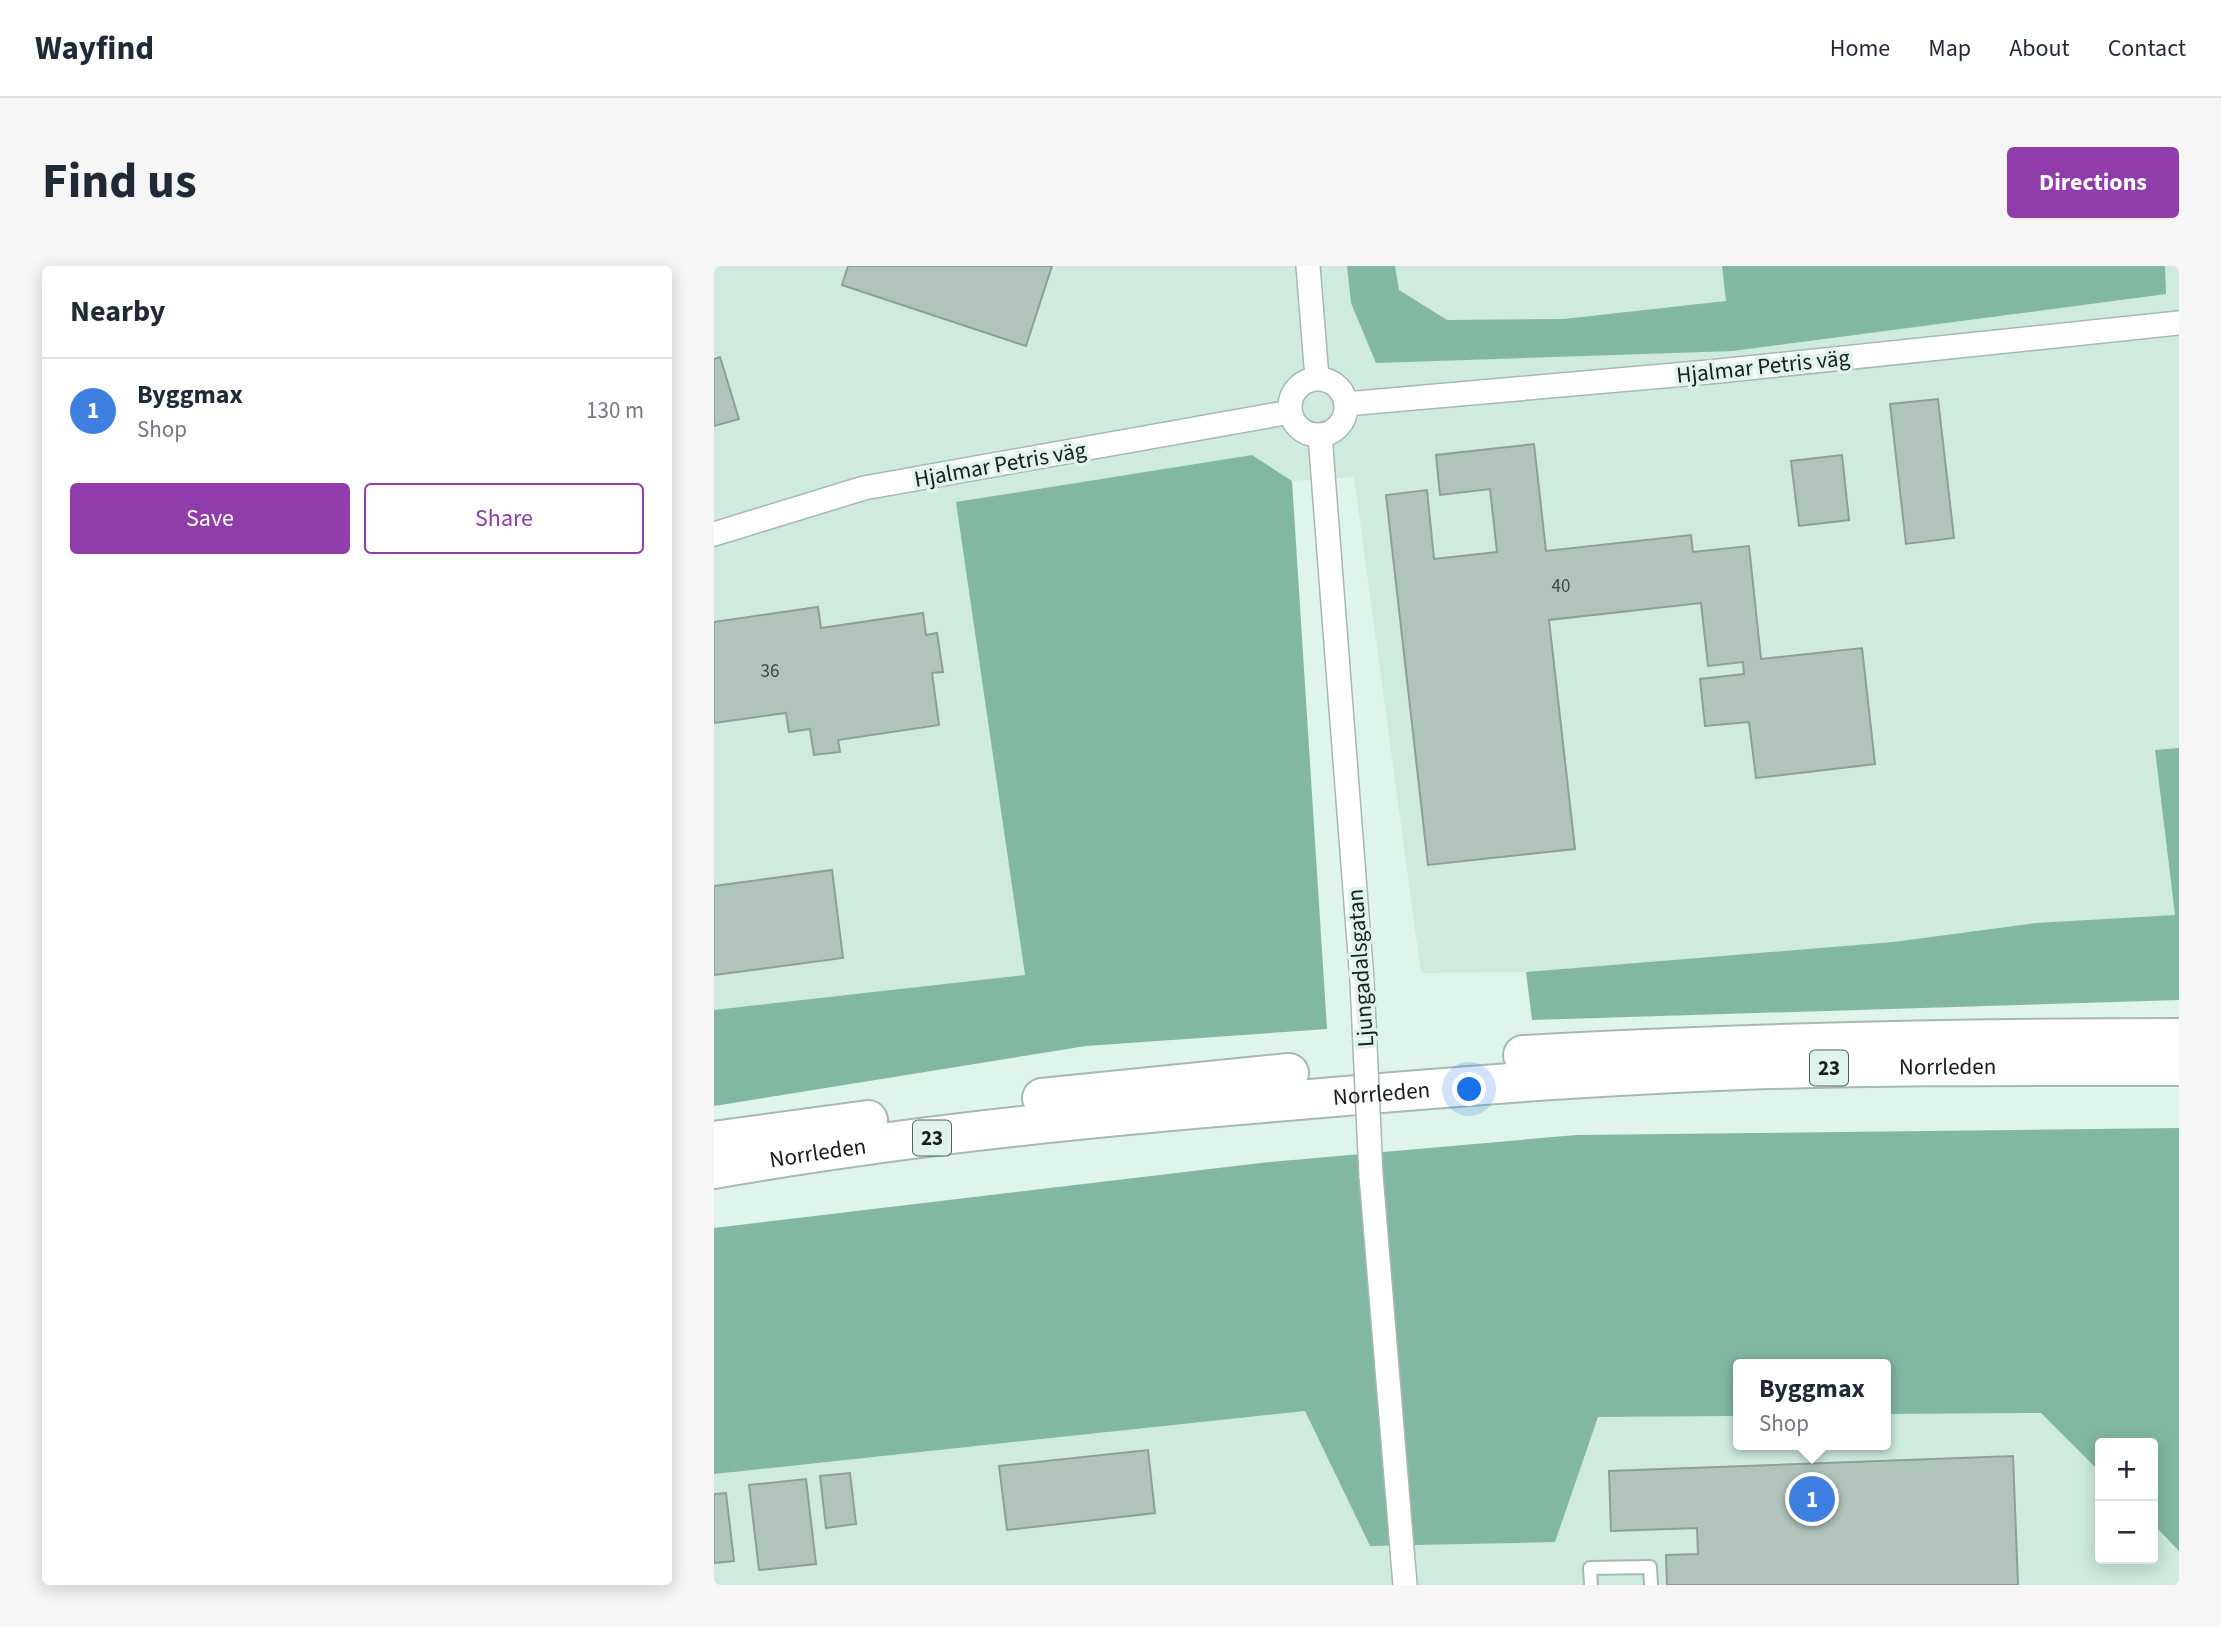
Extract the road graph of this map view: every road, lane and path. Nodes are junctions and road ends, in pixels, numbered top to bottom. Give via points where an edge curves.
1 (1308, 266) edge
2 (2179, 323) edge
3 (1317, 378) junction
4 (1346, 404) junction
5 (1290, 412) junction
6 (1320, 435) junction
7 (714, 534) edge
8 (2179, 1038) edge
9 (2179, 1066) edge
10 (714, 1141) edge
11 (714, 1169) edge
12 (1405, 1585) edge
13 (1591, 1585) edge
14 (1651, 1585) edge

1 - 3 street
2 - 4 street, Hjalmar Petris väg
3 - 4 street via 1340,388
3 - 5 street via 1296,390
4 - 6 street via 1340,425
5 - 6 street via 1304,432
5 - 7 street, Hjalmar Petris väg via 864,488
6 - 12 street, Ljungadalsgatan, bridge via 1362,981 1371,1175
8 - 10 highway, Norrleden / 23 via 1739,1043 1477,1058 1147,1085
9 - 11 highway, Norrleden / 23 via 1866,1067 1480,1084 1151,1112
13 - 14 lane via 1590,1569 1650,1567

